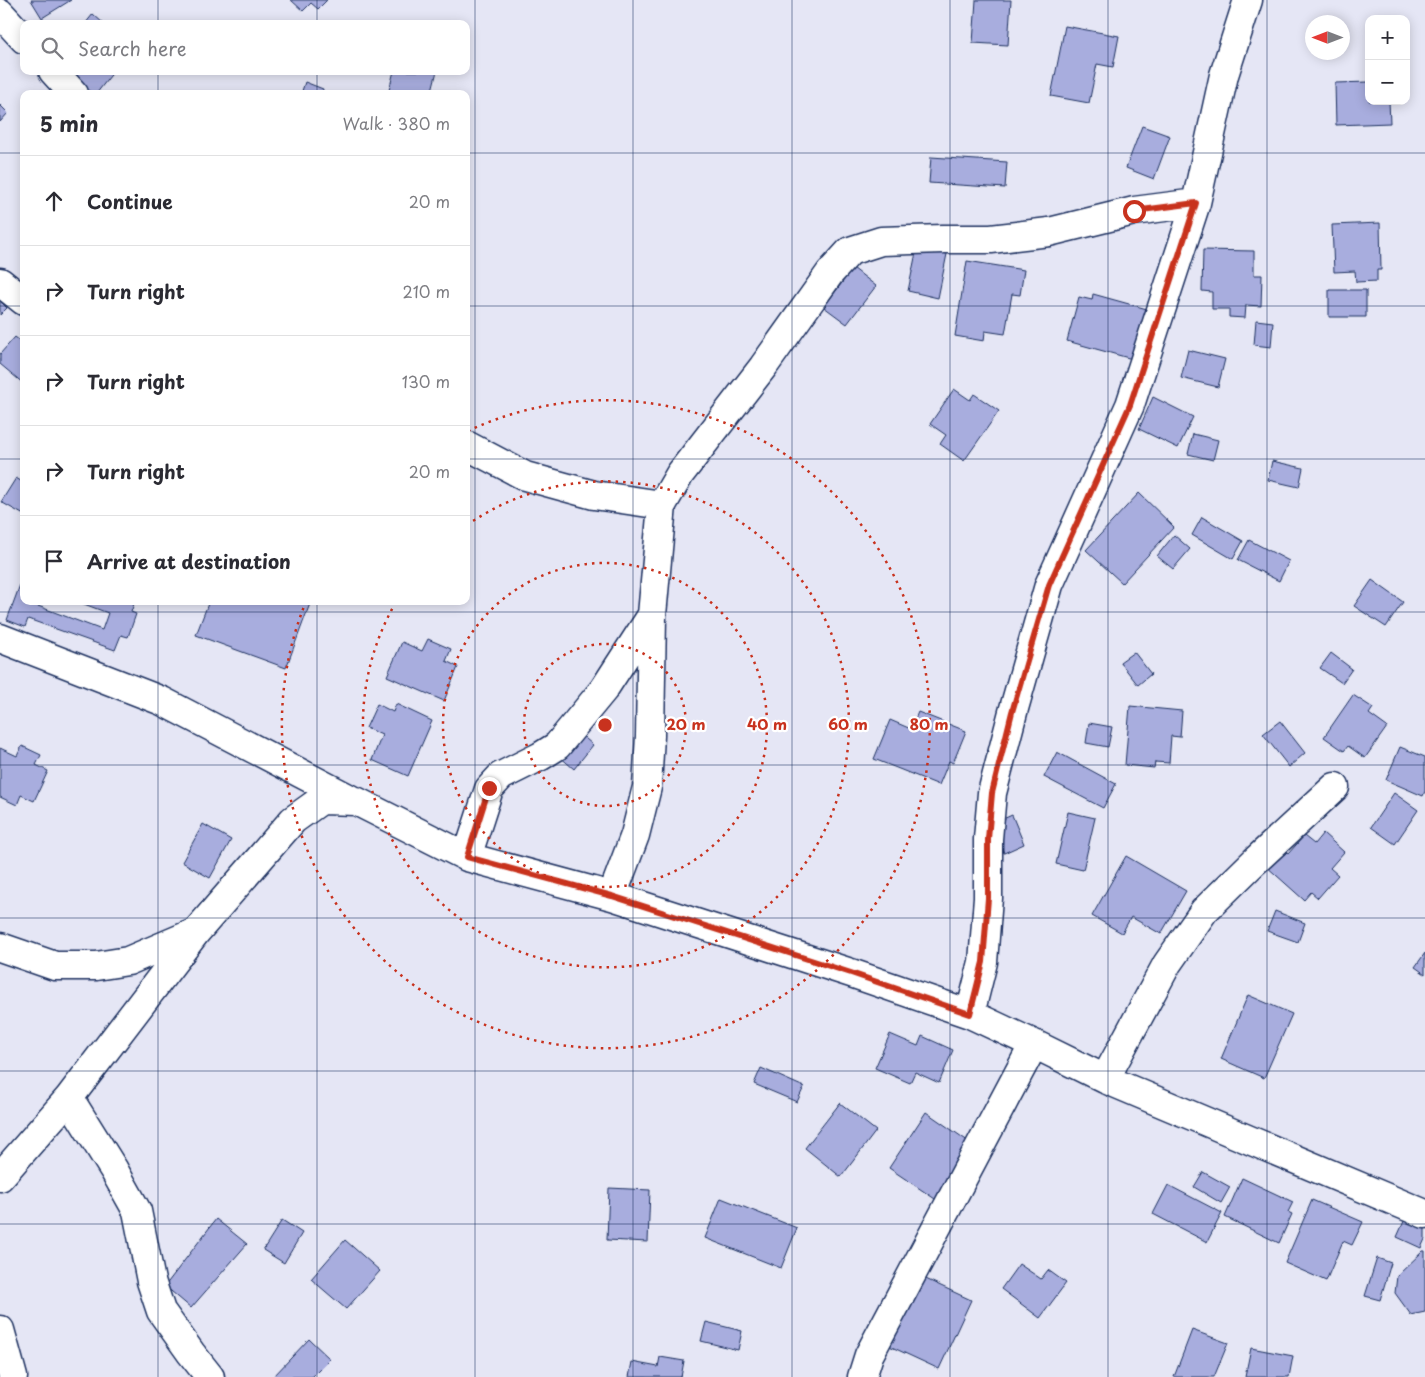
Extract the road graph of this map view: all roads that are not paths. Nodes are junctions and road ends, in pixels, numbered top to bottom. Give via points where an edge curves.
1 (1248, 0) edge
2 (0, 13) edge
3 (20, 35) edge
4 (57, 75) edge
5 (70, 90) edge
6 (1196, 203) junction
7 (0, 282) edge
8 (20, 298) edge
9 (470, 447) edge
10 (662, 505) junction
11 (652, 615) junction
12 (0, 638) edge
13 (1334, 787) dead end
14 (356, 802) junction
15 (467, 857) junction
16 (612, 896) junction
17 (196, 932) junction
18 (0, 947) edge
19 (970, 1014) junction
20 (1034, 1044) junction
21 (1105, 1079) junction
22 (69, 1098) junction
23 (0, 1177) edge
24 (1425, 1214) edge
25 (0, 1330) edge
26 (13, 1377) edge
27 (210, 1377) edge
28 (862, 1377) edge

1 - 6 street via 1224,75
2 - 3 street
4 - 5 street
6 - 10 street via 1134,211 1049,232 991,239 882,241 850,251 680,474
6 - 19 street via 1130,405 1049,585 1012,712 992,793 983,962
7 - 8 street
9 - 10 street via 525,476 594,495
10 - 11 street
11 - 15 street via 604,689 557,746 501,776 489,788
11 - 16 street via 647,787 635,835
12 - 14 street via 162,701
13 - 21 street via 1204,911 1167,964
14 - 15 street
14 - 17 street via 321,800 293,820
15 - 16 street
16 - 19 street
17 - 18 street via 128,961 96,966 56,966
17 - 22 street
19 - 20 street
20 - 21 street
20 - 28 street via 869,1355
21 - 24 street
22 - 23 street
22 - 27 street via 137,1212 151,1281 162,1311
25 - 26 street

